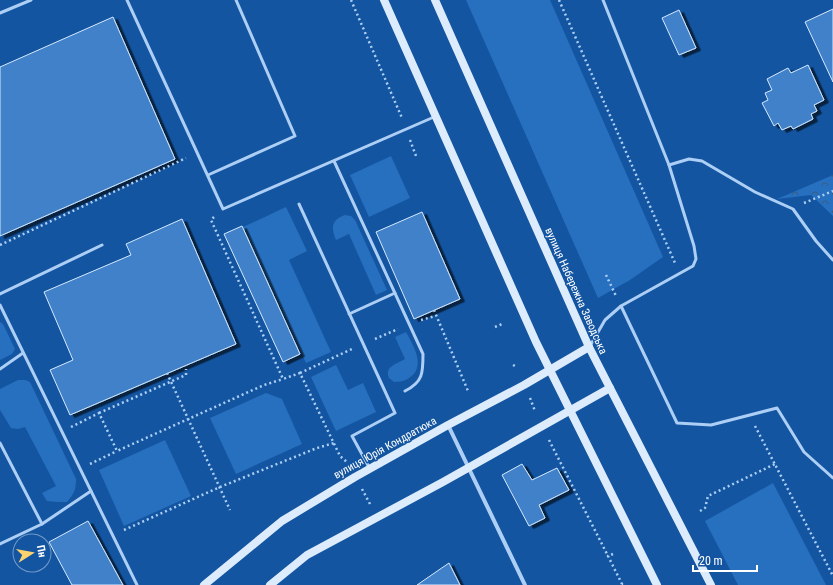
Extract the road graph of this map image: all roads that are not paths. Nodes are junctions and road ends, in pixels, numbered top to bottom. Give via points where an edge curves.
1 (31, 0) edge
2 (127, 0) edge
3 (236, 0) edge
4 (384, 0) edge
5 (435, 0) edge
6 (603, 0) edge
7 (0, 13) edge
8 (435, 117) junction
9 (334, 160) junction
10 (668, 165) junction
11 (208, 175) junction
12 (299, 204) dead end
13 (102, 245) dead end
14 (833, 260) edge
15 (395, 293) junction
16 (0, 294) edge
17 (0, 306) edge
18 (621, 306) junction
19 (349, 314) junction
20 (589, 347) junction
21 (23, 353) junction
22 (0, 369) edge
23 (550, 370) junction
24 (610, 388) junction
25 (405, 391) dead end
26 (569, 410) junction
27 (448, 425) junction
28 (0, 443) edge
29 (468, 467) junction
30 (370, 469) junction
31 (833, 478) edge
32 (91, 491) junction
33 (42, 524) junction
34 (0, 544) edge
35 (137, 585) edge
36 (204, 585) edge
37 (270, 585) edge
38 (525, 585) edge
39 (657, 585) edge
40 (712, 585) edge

1 - 7 lane
2 - 11 lane
3 - 11 lane via 295,136
4 - 8 main road
5 - 20 main road, вулиця Набережна Заводська
6 - 10 lane
8 - 9 lane
8 - 23 main road
9 - 11 lane via 223,209
9 - 15 lane
10 - 14 lane via 689,159 702,161 755,192 793,209
10 - 18 lane via 696,259 693,266
12 - 19 lane
13 - 16 lane
15 - 19 lane
15 - 25 lane via 423,354 422,374 414,386
17 - 21 lane
18 - 20 lane via 605,320
18 - 31 lane via 677,423 711,424 777,408 804,452
19 - 30 lane via 395,413 352,436
20 - 23 main road, вулиця Юрія Кондратюка
20 - 24 main road, вулиця Набережна Заводська
21 - 22 lane
21 - 32 lane
23 - 26 main road
23 - 27 main road, вулиця Юрія Кондратюка
24 - 26 main road
24 - 40 main road, вулиця Набережна Заводська
26 - 29 main road
26 - 39 main road
27 - 29 street
27 - 30 main road, вулиця Юрія Кондратюка
28 - 33 lane
29 - 37 main road via 307,556
29 - 38 street
30 - 36 main road, вулиця Юрія Кондратюка via 282,521
32 - 33 lane
32 - 35 lane
33 - 34 lane

